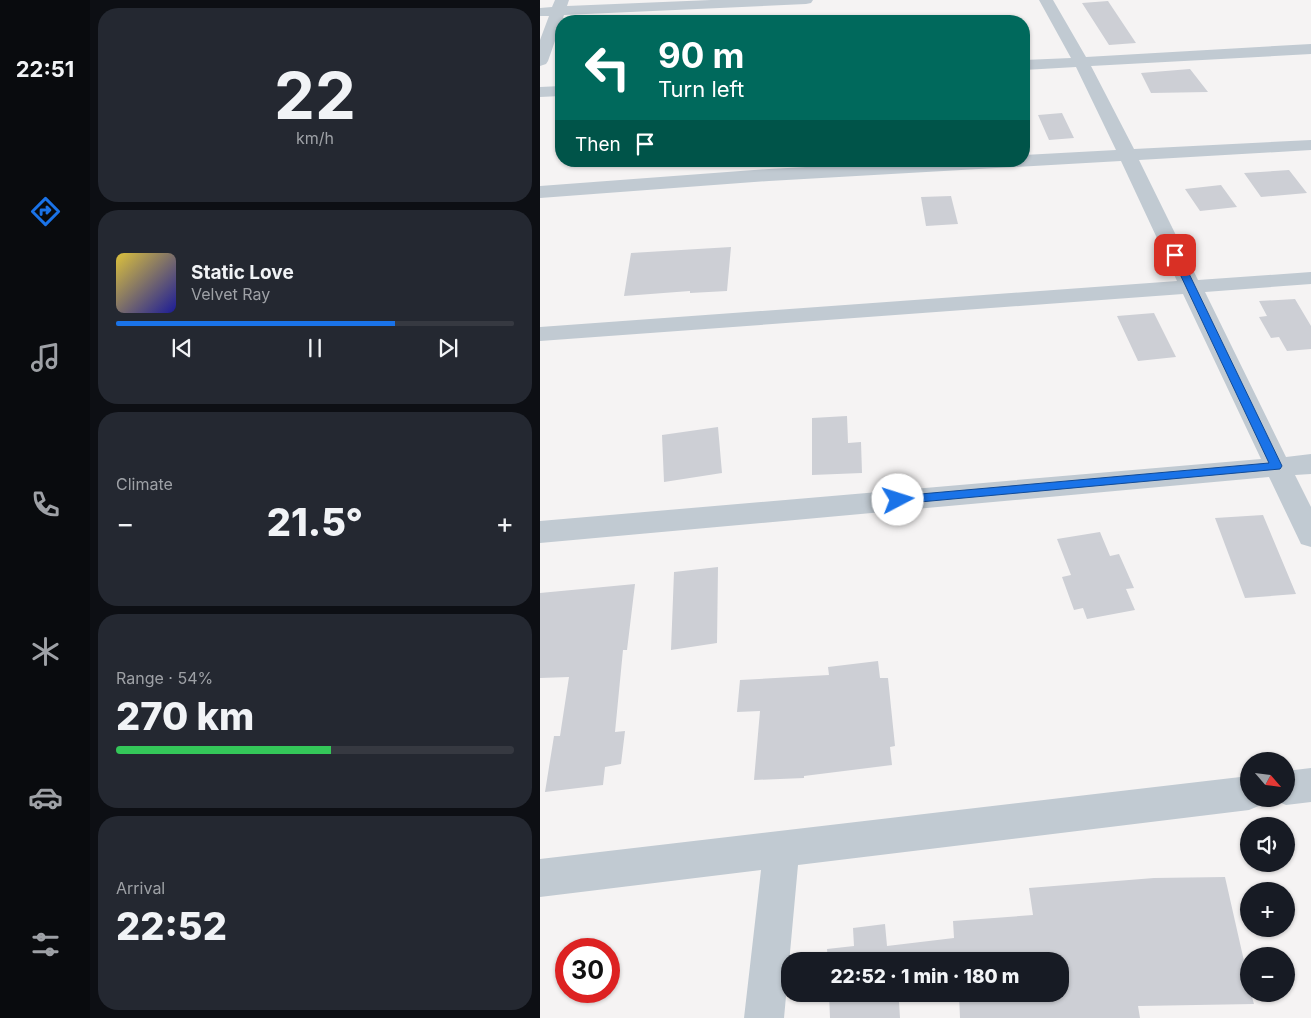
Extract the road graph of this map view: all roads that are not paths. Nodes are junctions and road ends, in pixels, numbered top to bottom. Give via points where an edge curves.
1 (806, 0) edge
2 (1046, 0) edge
3 (560, 6) edge
4 (540, 12) edge
5 (555, 20) edge
6 (1311, 49) edge
7 (540, 62) edge
8 (1082, 62) junction
9 (1030, 65) edge
10 (555, 91) edge
11 (540, 92) edge
12 (1311, 145) edge
13 (1128, 156) junction
14 (1030, 161) edge
15 (920, 167) edge
16 (540, 192) edge
17 (1311, 278) edge
18 (1191, 288) junction
19 (540, 334) edge
20 (1311, 464) edge
21 (1276, 466) junction
22 (540, 532) edge
23 (1311, 536) edge
24 (1311, 785) edge
25 (1295, 787) edge
26 (1240, 794) edge
27 (781, 850) junction
28 (540, 878) edge
29 (764, 1018) edge

1 - 3 street
2 - 8 street
3 - 4 street
5 - 7 street
6 - 8 street
8 - 9 street
8 - 13 street
10 - 11 street
12 - 13 street
13 - 14 street
13 - 18 street
15 - 16 street
17 - 18 street
18 - 19 street
18 - 21 street
20 - 21 street
21 - 22 street
21 - 23 street
24 - 25 street
26 - 27 street
27 - 28 street
27 - 29 street

